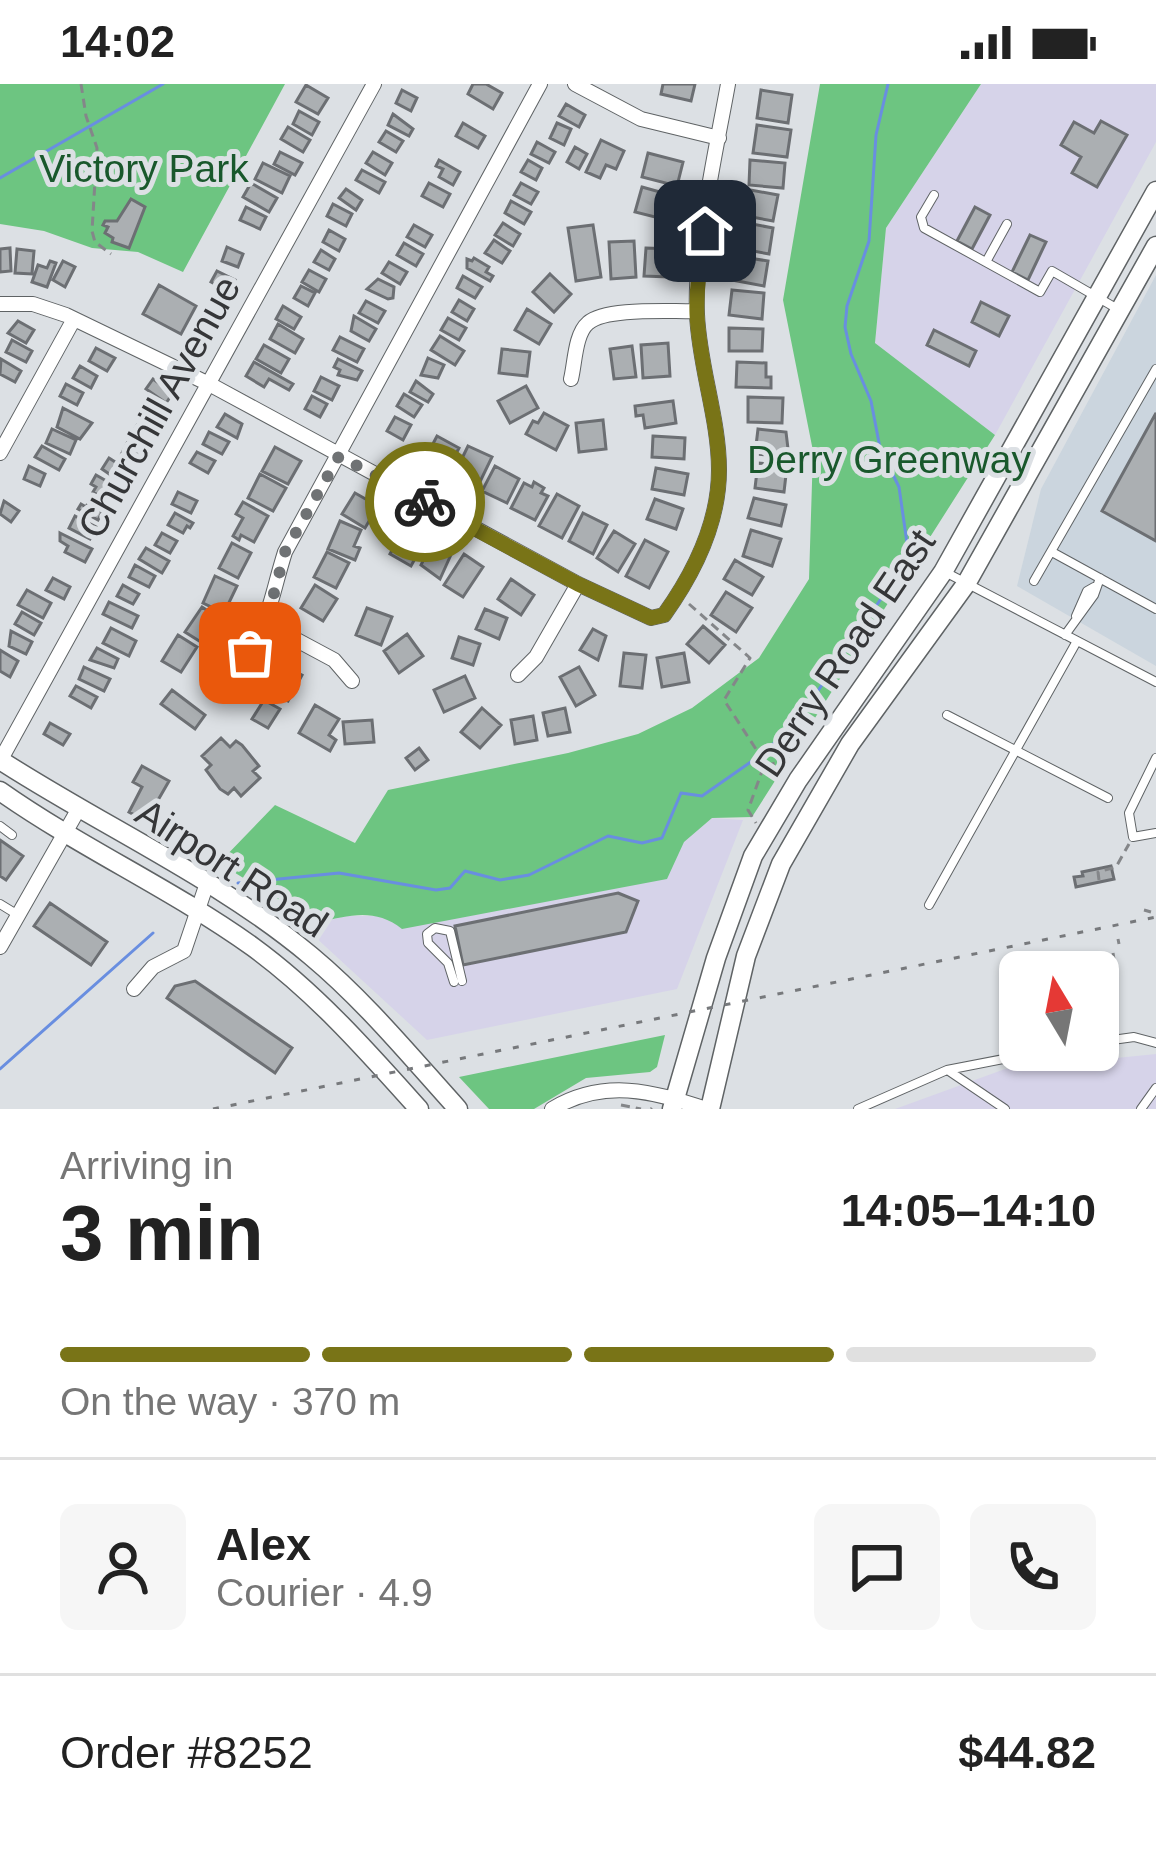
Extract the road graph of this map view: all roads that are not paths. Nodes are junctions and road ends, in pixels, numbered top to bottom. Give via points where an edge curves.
1 (374, 84) edge
2 (540, 84) edge
3 (575, 84) edge
4 (728, 84) edge
5 (718, 138) junction
6 (1156, 191) edge
7 (934, 195) dead end
8 (1007, 224) dead end
9 (1156, 245) edge
10 (986, 262) junction
11 (1097, 297) junction
12 (0, 304) edge
13 (1119, 310) junction
14 (697, 311) junction
15 (74, 319) junction
16 (1156, 369) edge
17 (571, 379) dead end
18 (211, 385) junction
19 (0, 453) edge
20 (339, 456) junction
21 (1052, 552) junction
22 (944, 572) junction
23 (1034, 581) dead end
24 (1097, 583) junction
25 (578, 584) junction
26 (966, 584) junction
27 (1156, 609) edge
28 (266, 623) junction
29 (1065, 635) junction
30 (1077, 641) junction
31 (518, 675) dead end
32 (223, 678) dead end
33 (352, 681) dead end
34 (1156, 682) edge
35 (947, 715) dead end
36 (1018, 751) junction
37 (1156, 758) edge
38 (0, 761) edge
39 (0, 791) edge
40 (1108, 798) dead end
41 (78, 810) junction
42 (0, 826) edge
43 (1156, 832) edge
44 (12, 835) dead end
45 (63, 835) junction
46 (206, 886) junction
47 (0, 904) edge
48 (929, 904) dead end
49 (198, 914) junction
50 (18, 915) junction
51 (0, 947) edge
52 (458, 981) joint
53 (134, 989) dead end
54 (1119, 1039) edge
55 (1156, 1043) edge
56 (999, 1060) edge
57 (947, 1070) junction
58 (1156, 1088) edge
59 (674, 1104) edge
60 (418, 1109) edge
61 (458, 1109) edge
62 (552, 1109) edge
63 (708, 1109) edge
64 (858, 1109) edge
65 (1005, 1109) edge
66 (1141, 1109) edge

1 - 18 street, Churchill Avenue
2 - 20 street
3 - 5 street via 641,119
4 - 5 street
5 - 14 street
6 - 11 main road, Derry Road East
7 - 10 lane via 920,223
8 - 10 lane
9 - 13 main road, Derry Road East
10 - 11 lane via 1040,292 1052,271
11 - 13 lane
11 - 22 main road, Derry Road East
12 - 15 street via 33,304
13 - 26 main road, Derry Road East
14 - 17 street via 610,314 588,323
14 - 25 street via 719,466 707,538 664,615 651,618
15 - 18 street
15 - 19 street
16 - 21 lane
18 - 20 street
18 - 38 street, Churchill Avenue
20 - 25 street
20 - 28 street via 285,552
21 - 23 lane
21 - 24 lane
22 - 26 lane
22 - 59 main road, Derry Road East via 766,833 734,902
24 - 27 lane
24 - 29 lane
25 - 31 street
26 - 29 lane
26 - 63 main road, Derry Road East via 850,744 781,864 746,956
28 - 32 street
28 - 33 street via 334,660
29 - 30 lane
30 - 34 lane
30 - 36 lane
35 - 36 lane
36 - 40 lane
36 - 48 lane
37 - 43 lane via 1129,812 1133,837
38 - 41 main road, Airport Road
39 - 45 main road, Airport Road
41 - 45 street
41 - 46 main road, Airport Road
42 - 44 lane
45 - 49 main road, Airport Road
45 - 50 street
46 - 49 street
46 - 61 main road, Airport Road via 328,970
47 - 50 lane
49 - 53 street via 184,951
49 - 60 main road, Airport Road via 302,986
50 - 51 street
52 - 52 lane via 450,931 435,928 428,944
54 - 55 lane
56 - 57 lane
57 - 64 lane
57 - 65 lane
58 - 66 lane
59 - 62 street via 617,1088
59 - 63 street

